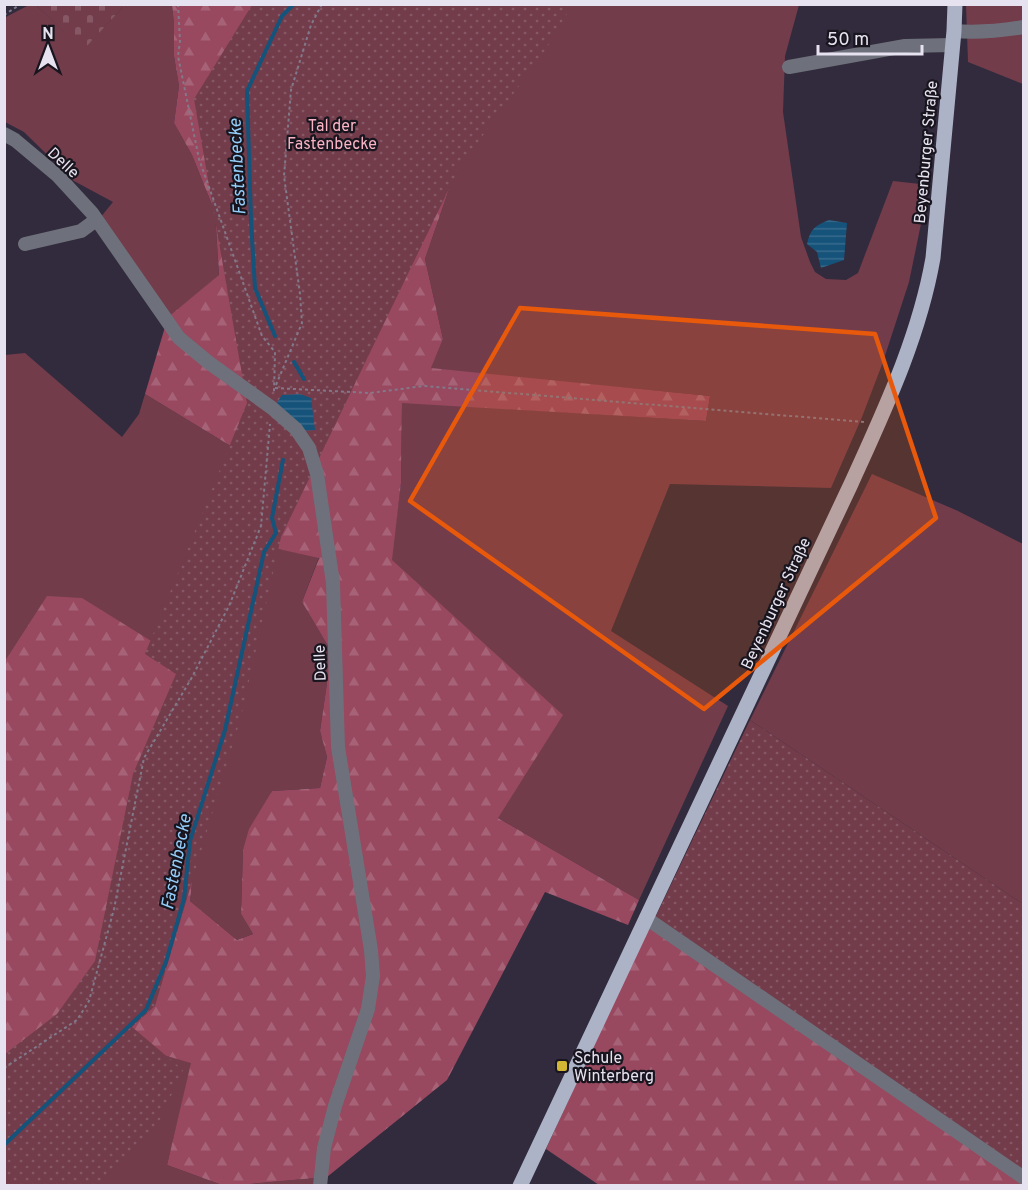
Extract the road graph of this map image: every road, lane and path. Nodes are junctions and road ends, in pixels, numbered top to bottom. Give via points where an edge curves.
1 (21, 4) edge
2 (178, 4) edge
3 (322, 4) edge
4 (955, 4) edge
5 (4, 15) edge
6 (1023, 27) edge
7 (953, 38) junction
8 (789, 67) dead end
9 (4, 134) edge
10 (96, 220) junction
11 (25, 244) dead end
12 (275, 388) junction
13 (272, 408) junction
14 (879, 423) junction
15 (646, 918) junction
16 (4, 1068) edge
17 (1023, 1178) edge
18 (321, 1185) edge
19 (520, 1185) edge

1 - 5 path
2 - 12 path via 178,56 199,159 262,336 275,352
3 - 12 path via 310,25 291,90 284,176 302,323
4 - 7 main road, Beyenburger Straße
6 - 7 street
7 - 8 street
7 - 14 main road, Beyenburger Straße via 937,226 928,284 913,339
9 - 10 street, Delle via 58,176
10 - 11 street via 81,231
10 - 13 street, Delle via 179,338
12 - 13 path
12 - 14 path via 370,393 424,386
13 - 16 path via 261,526 229,606 144,758 114,909 89,1000 77,1020
13 - 18 street, Delle via 296,429 309,448 317,474 333,583 338,747 373,976 368,1009 324,1148
14 - 15 main road, Beyenburger Straße
15 - 17 street
15 - 19 main road, Beyenburger Straße

